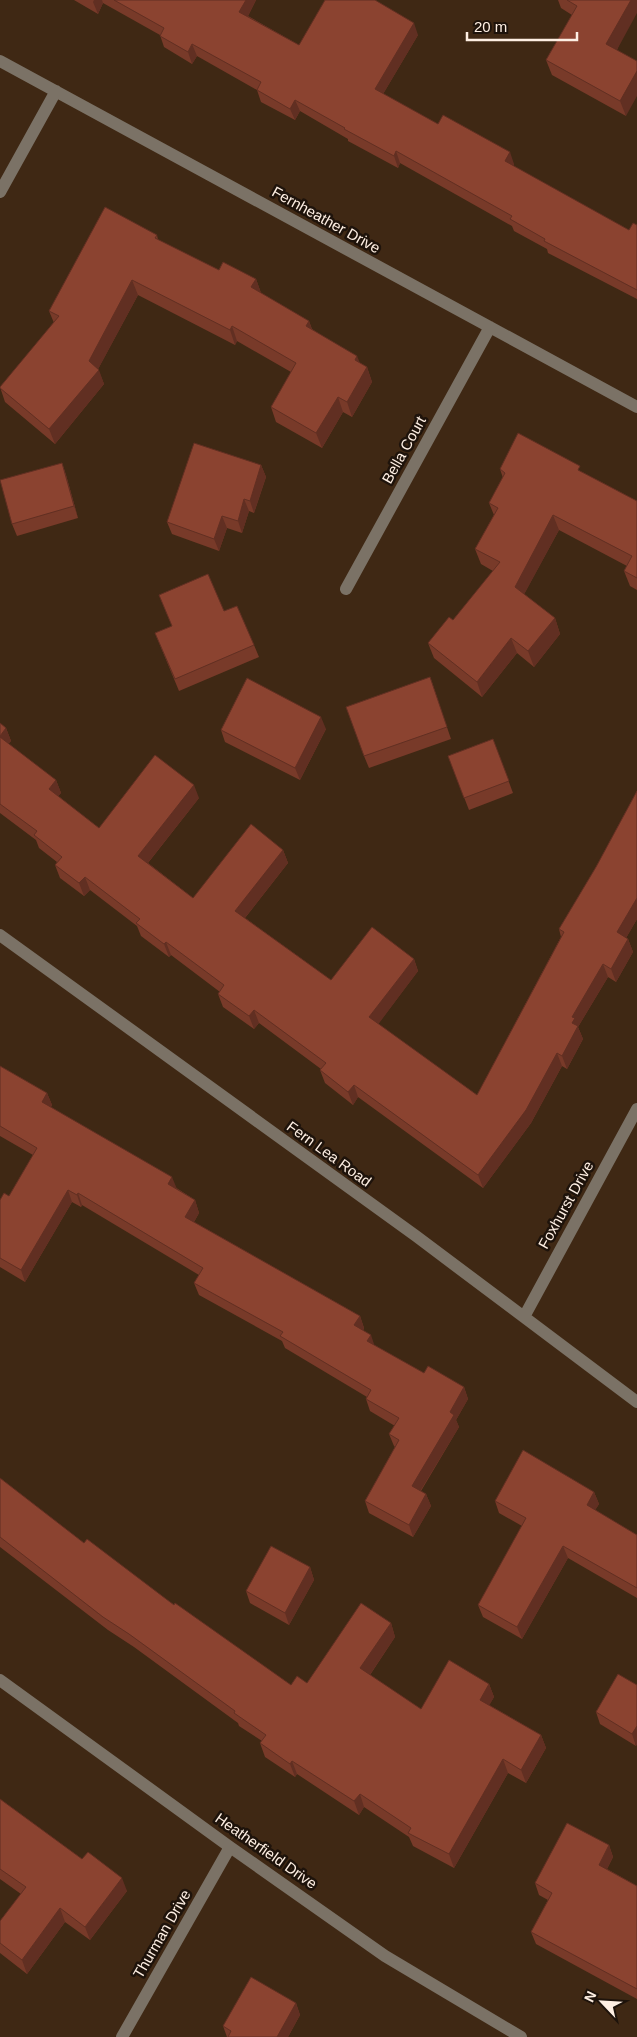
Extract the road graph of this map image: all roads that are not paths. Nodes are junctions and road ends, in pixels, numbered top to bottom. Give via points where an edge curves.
1 (0, 61) edge
2 (56, 91) junction
3 (0, 192) edge
4 (490, 327) junction
5 (637, 407) edge
6 (346, 589) dead end
7 (0, 935) edge
8 (637, 1109) edge
9 (524, 1317) junction
10 (637, 1402) edge
11 (0, 1680) edge
12 (230, 1847) junction
13 (122, 2037) edge
14 (521, 2037) edge

1 - 2 street, Fernheather Drive
2 - 3 street
2 - 4 street, Fernheather Drive
4 - 5 street, Fernheather Drive
4 - 6 street, Bella Court
7 - 9 street, Fern Lea Road
8 - 9 street, Foxhurst Drive
9 - 10 street, Fern Lea Road
11 - 12 street, Heatherfield Drive
12 - 13 street, Thurman Drive
12 - 14 street, Heatherfield Drive via 385,1956

